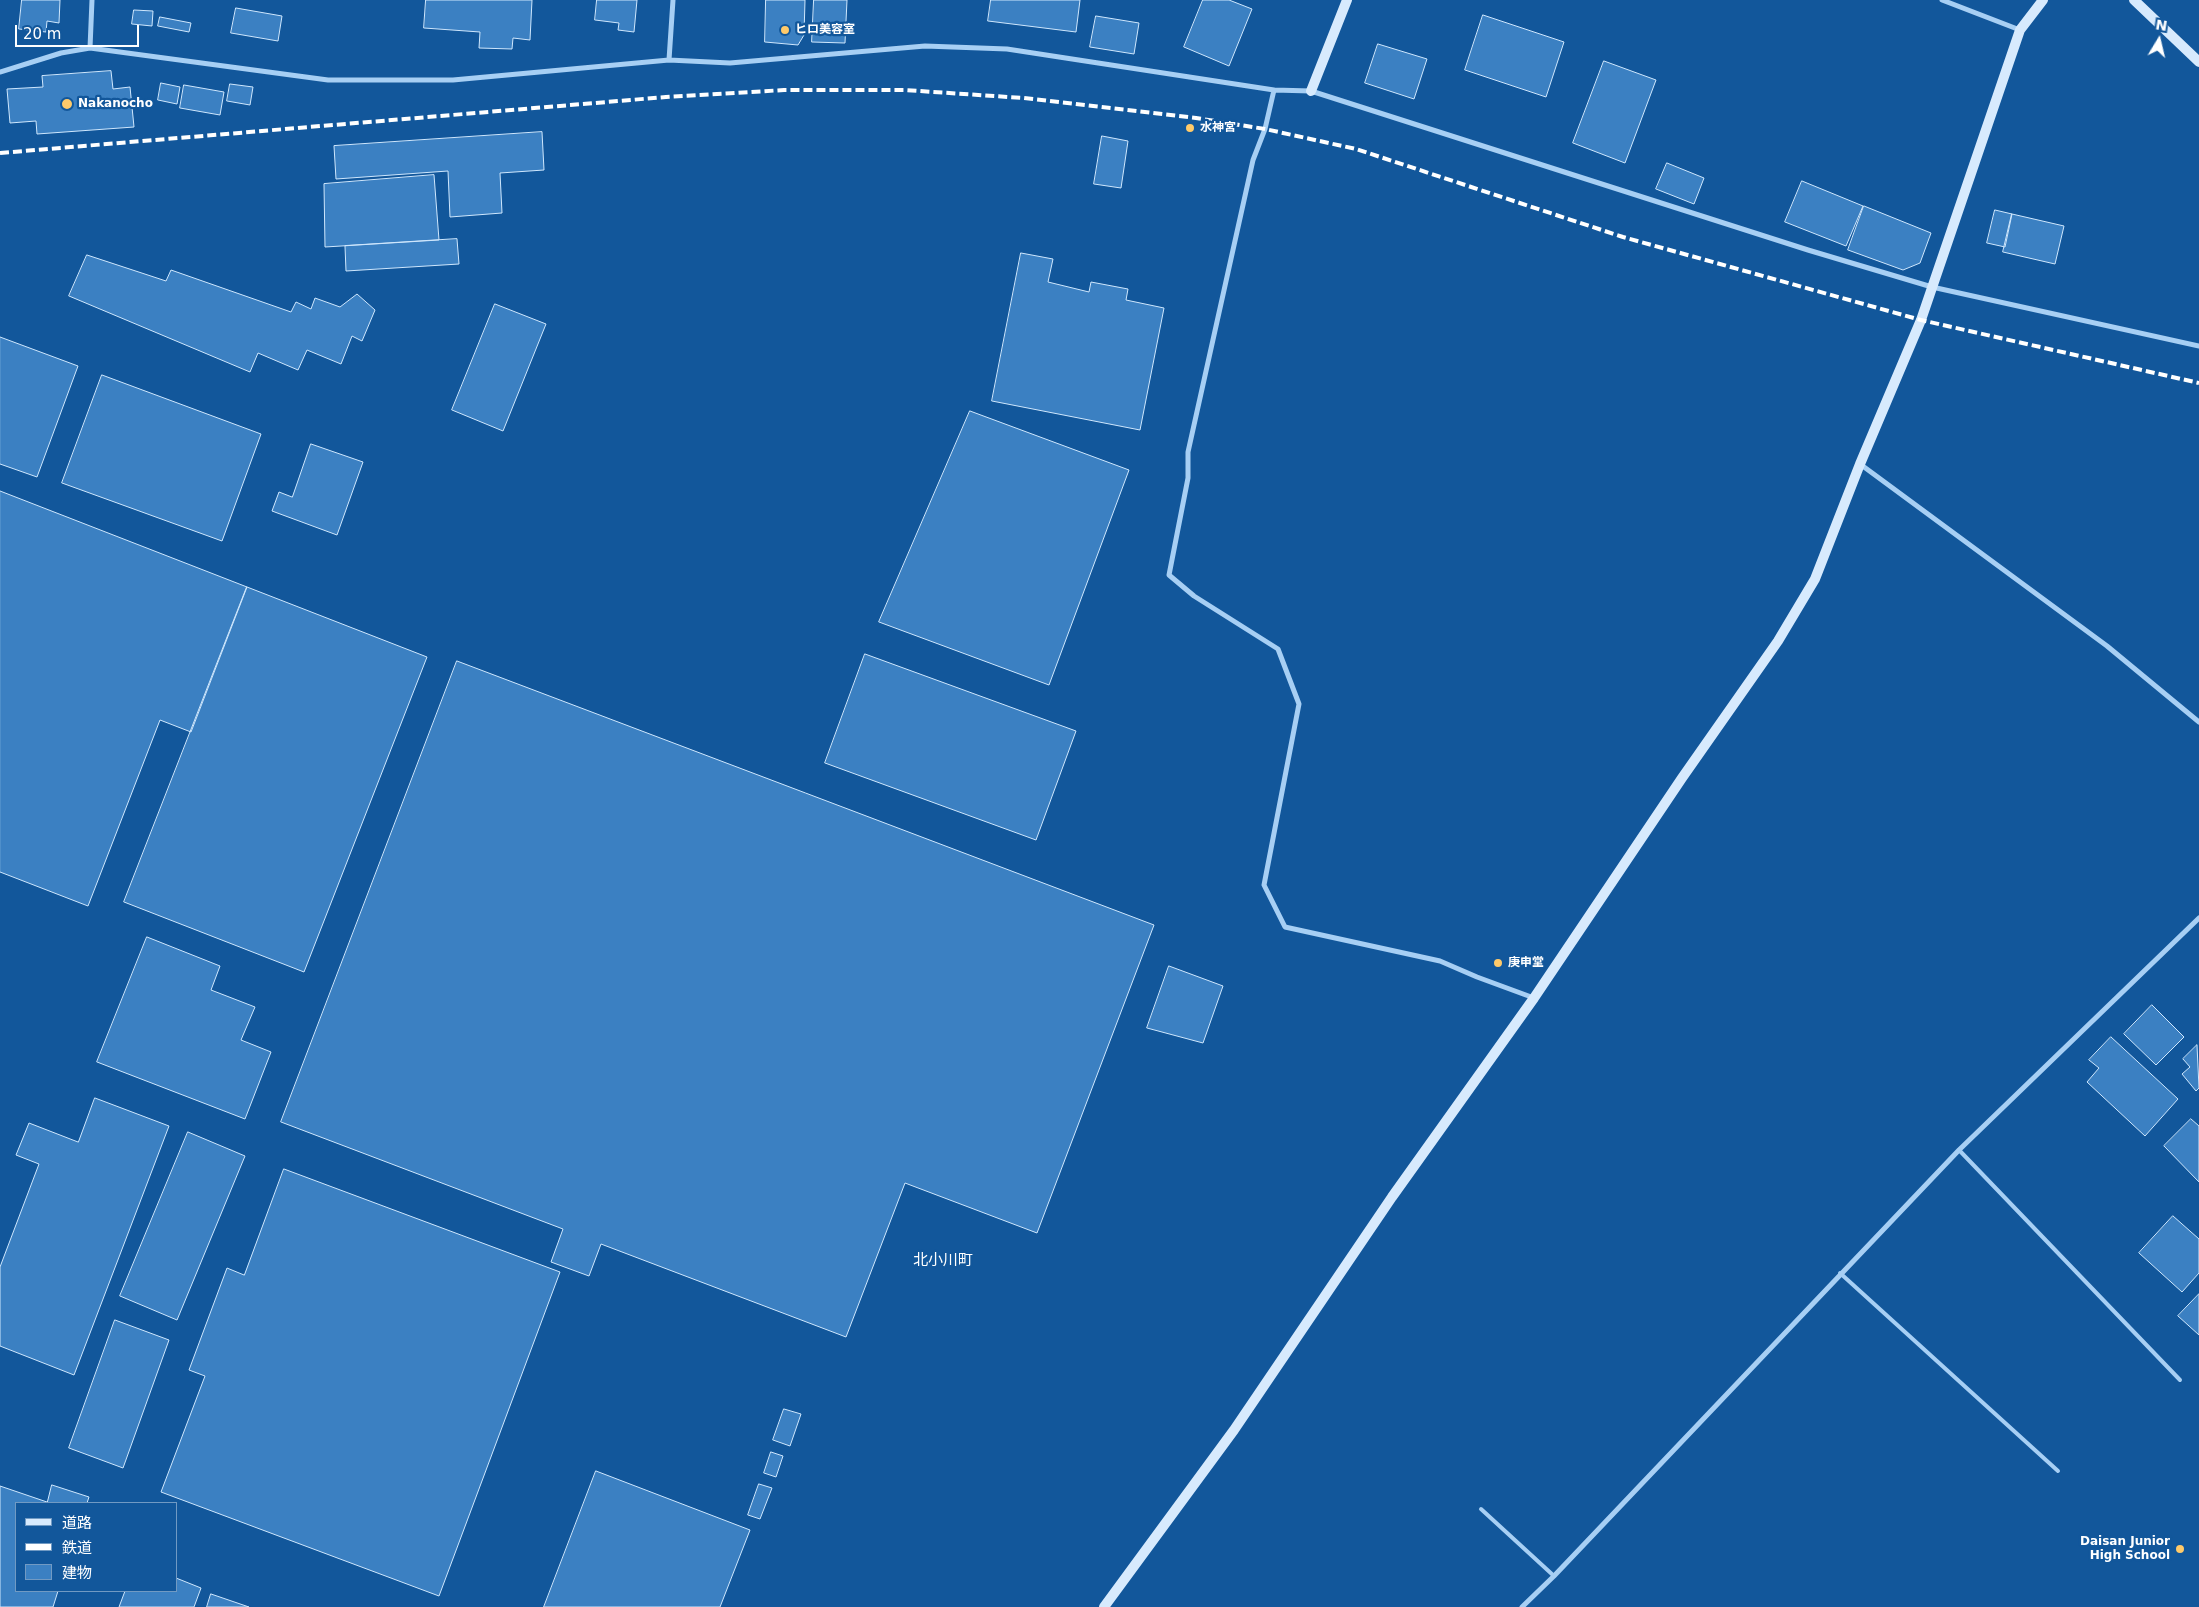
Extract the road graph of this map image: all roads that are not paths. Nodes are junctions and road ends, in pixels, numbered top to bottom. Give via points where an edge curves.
1 (92, 0) edge
2 (673, 0) edge
3 (1347, 0) edge
4 (1942, 0) edge
5 (2043, 0) edge
6 (2134, 0) edge
7 (2020, 30) junction
8 (90, 48) junction
9 (669, 60) junction
10 (2199, 62) edge
11 (0, 72) edge
12 (1274, 90) junction
13 (1311, 91) junction
14 (1932, 287) junction
15 (2199, 346) edge
16 (1860, 464) junction
17 (2199, 722) edge
18 (2199, 918) edge
19 (1534, 998) junction
20 (1959, 1150) junction
21 (1840, 1273) junction
22 (2180, 1380) dead end
23 (2058, 1471) dead end
24 (1481, 1509) dead end
25 (1554, 1576) junction
26 (1104, 1607) edge
27 (1522, 1607) edge

1 - 8 street
2 - 9 street
3 - 13 street
4 - 7 street
5 - 7 street
6 - 10 street
7 - 14 street
8 - 9 street via 328,80 454,80
8 - 11 street via 61,53
9 - 12 street via 730,63 925,46 1007,49
12 - 13 street
12 - 19 street via 1265,129 1253,160 1188,452 1188,478 1169,574 1194,596 1278,649 1298,704 1264,885 1285,927 1440,961
13 - 14 street
14 - 15 street
14 - 16 street
16 - 17 street via 2107,646
16 - 19 street via 1815,579 1778,641
18 - 20 street
19 - 26 street via 1392,1197 1234,1430
20 - 21 street
20 - 22 lane
21 - 23 lane
21 - 25 street
24 - 25 lane
25 - 27 street

